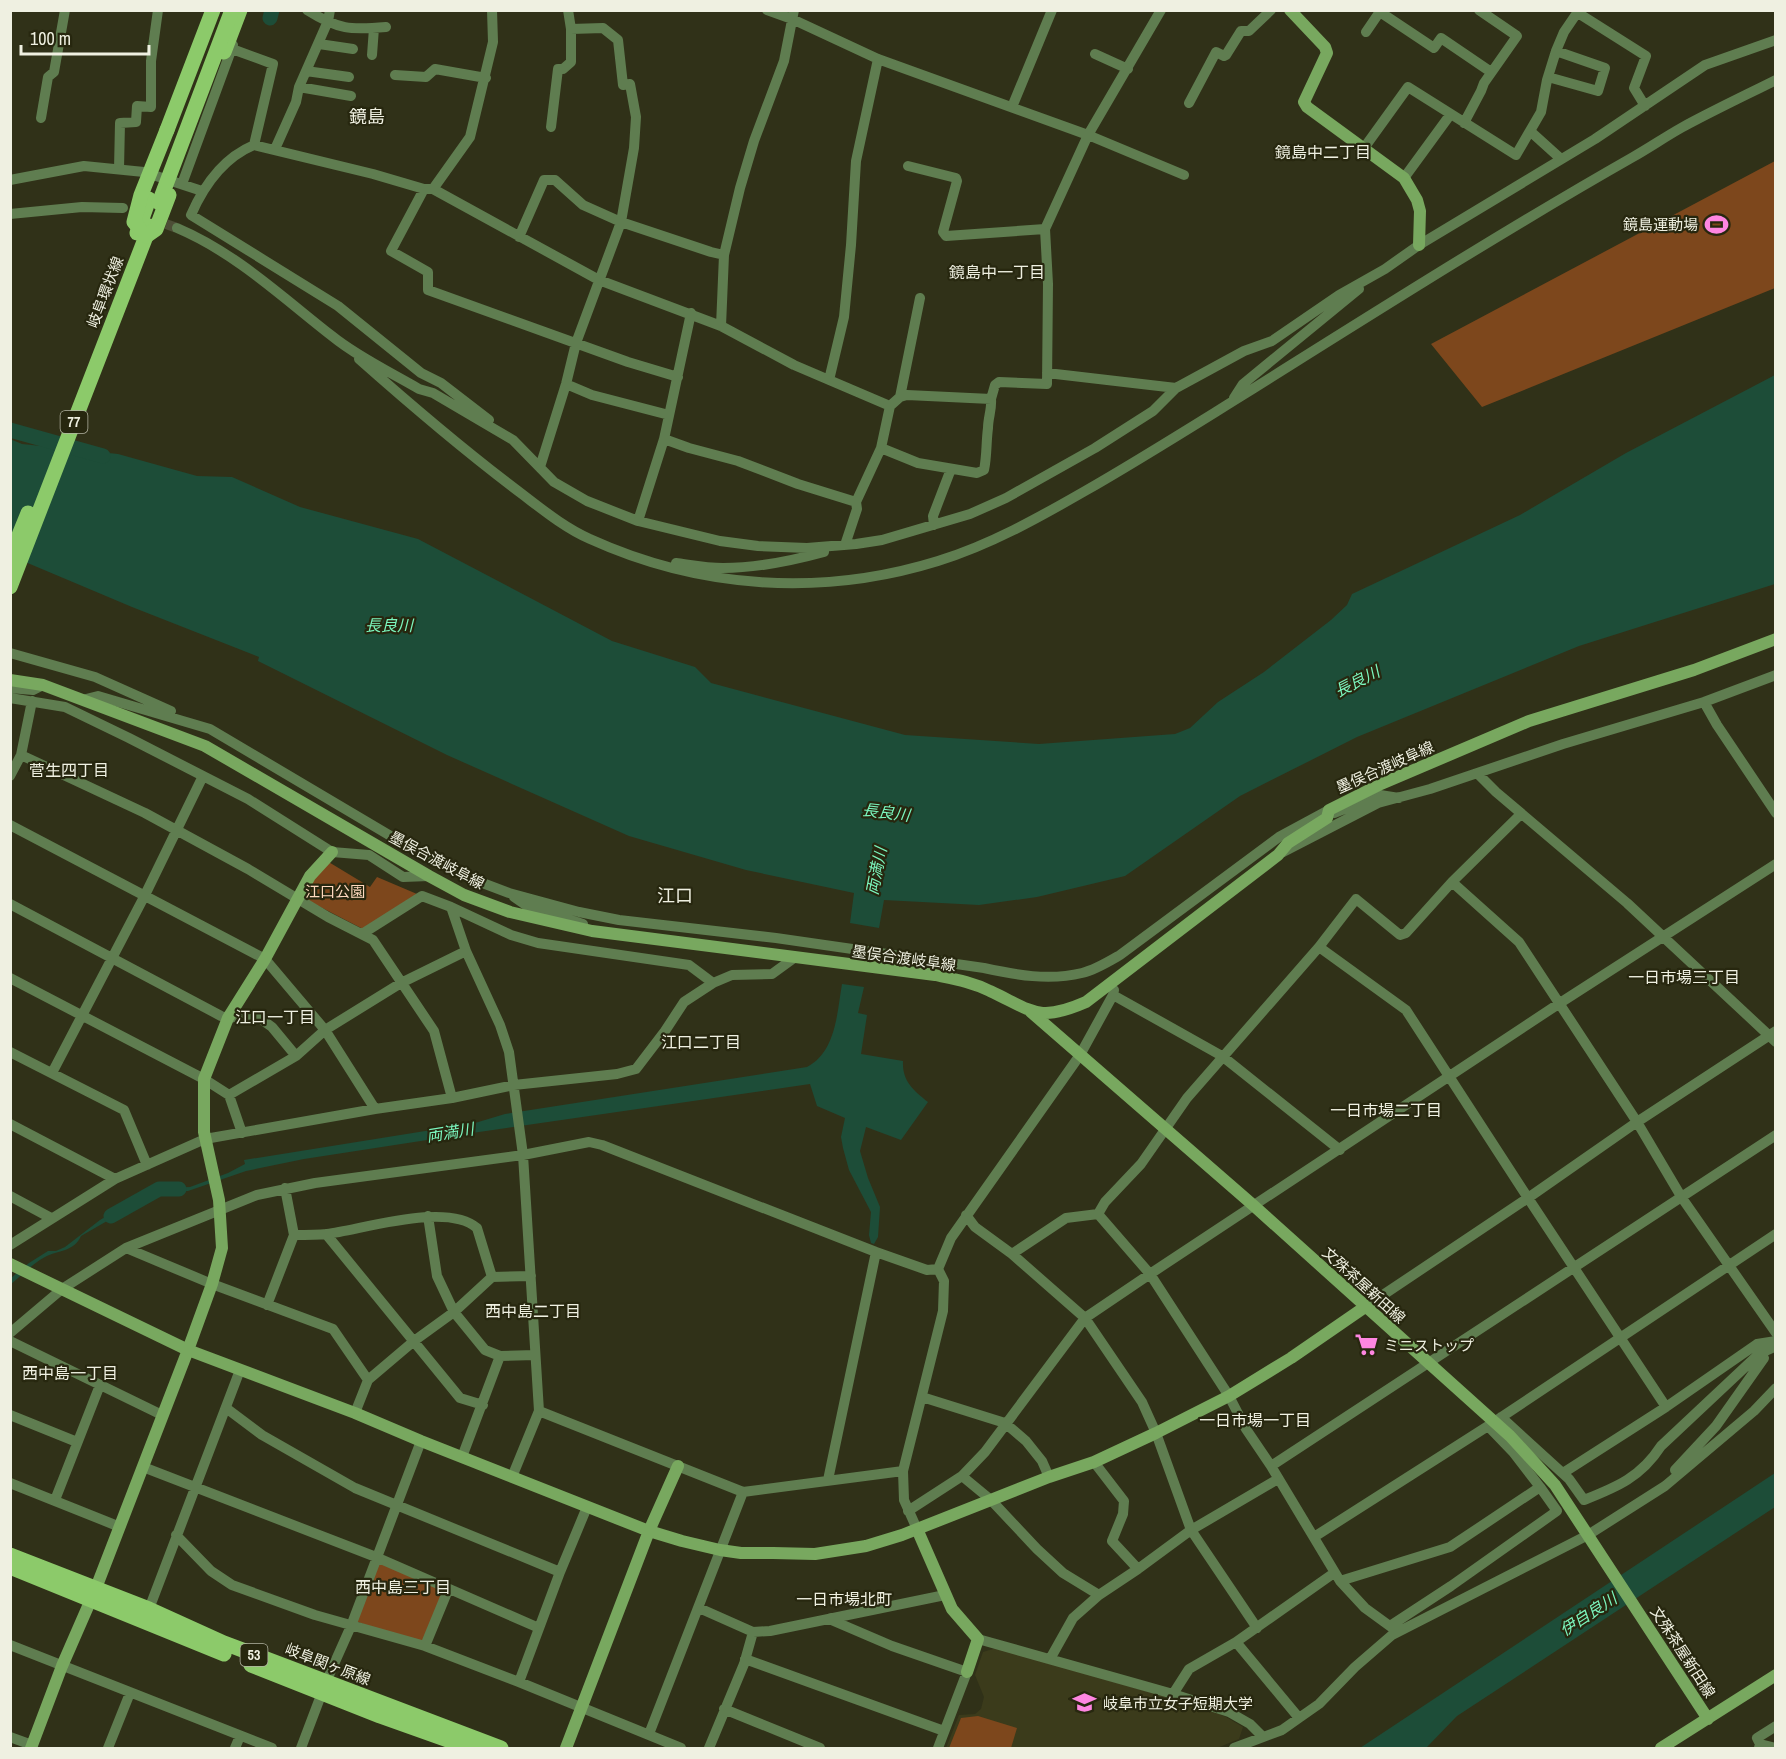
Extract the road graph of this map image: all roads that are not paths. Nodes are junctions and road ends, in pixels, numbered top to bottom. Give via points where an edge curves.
1 (65, 10) edge
2 (158, 10) edge
3 (207, 10) edge
4 (213, 10) edge
5 (222, 10) edge
6 (232, 10) edge
7 (240, 10) edge
8 (245, 10) edge
9 (307, 10) edge
10 (330, 10) edge
11 (492, 10) edge
12 (568, 10) edge
13 (768, 10) edge
14 (1052, 10) edge
15 (1161, 10) edge
16 (1271, 10) edge
17 (1290, 10) edge
18 (1479, 10) edge
19 (1381, 11) edge
20 (1578, 12) edge
21 (793, 15) edge
22 (328, 23) junction
23 (386, 27) dead end
24 (374, 28) junction
25 (571, 29) junction
26 (1366, 32) dead end
27 (1776, 40) edge
28 (319, 44) junction
29 (232, 49) junction
30 (353, 49) dead end
31 (1556, 51) junction
32 (1095, 54) dead end
33 (372, 55) dead end
34 (878, 59) junction
35 (1128, 69) junction
36 (306, 71) junction
37 (1491, 72) junction
38 (395, 75) dead end
39 (349, 77) dead end
40 (1548, 77) junction
41 (486, 78) junction
42 (1776, 80) edge
43 (299, 87) junction
44 (351, 96) dead end
45 (1189, 103) dead end
46 (1646, 106) junction
47 (1012, 107) junction
48 (1450, 115) junction
49 (40, 118) dead end
50 (1464, 123) junction
51 (551, 127) dead end
52 (1530, 130) junction
53 (1088, 135) junction
54 (254, 145) junction
55 (1364, 148) junction
56 (275, 149) junction
57 (1562, 159) junction
58 (908, 166) dead end
59 (119, 170) junction
60 (144, 172) junction
61 (1184, 175) dead end
62 (1404, 178) junction
63 (10, 180) edge
64 (182, 184) junction
65 (428, 189) junction
66 (202, 191) junction
67 (154, 201) junction
68 (123, 208) dead end
69 (10, 214) edge
70 (621, 222) junction
71 (177, 228) tunnel mouth
72 (1045, 229) junction
73 (142, 232) junction
74 (519, 237) junction
75 (1419, 245) junction
76 (724, 255) junction
77 (134, 256) junction
78 (1386, 269) junction
79 (599, 280) junction
80 (920, 298) dead end
81 (691, 313) junction
82 (720, 326) junction
83 (339, 341) junction
84 (576, 343) junction
85 (1047, 373) junction
86 (678, 377) junction
87 (829, 380) junction
88 (566, 384) junction
89 (1176, 388) junction
90 (900, 397) junction
91 (991, 399) junction
92 (1231, 402) junction
93 (890, 406) junction
94 (669, 415) junction
95 (501, 434) junction
96 (664, 439) junction
97 (881, 448) junction
98 (540, 467) junction
99 (951, 469) junction
100 (856, 502) junction
101 (638, 521) junction
102 (934, 525) junction
103 (842, 545) junction
104 (10, 557) edge
105 (647, 560) junction
106 (10, 587) edge
107 (1776, 639) edge
108 (10, 653) edge
109 (1776, 675) edge
110 (10, 680) edge
111 (43, 685) junction
112 (10, 688) edge
113 (10, 698) edge
114 (82, 700) junction
115 (32, 701) junction
116 (1704, 702) junction
117 (190, 722) junction
118 (21, 755) junction
119 (1478, 774) junction
120 (10, 776) edge
121 (203, 776) junction
122 (1399, 798) junction
123 (1329, 810) junction
124 (1776, 813) edge
125 (1521, 814) junction
126 (10, 825) edge
127 (176, 830) junction
128 (332, 852) junction
129 (1278, 855) junction
130 (1776, 864) edge
131 (429, 876) junction
132 (1452, 882) junction
133 (509, 893) junction
134 (144, 897) junction
135 (296, 899) junction
136 (10, 904) edge
137 (451, 907) junction
138 (592, 932) junction
139 (362, 934) junction
140 (1663, 938) junction
141 (1319, 947) junction
142 (466, 951) junction
143 (112, 958) junction
144 (794, 958) junction
145 (265, 959) junction
146 (10, 978) edge
147 (1117, 979) junction
148 (401, 983) junction
149 (713, 983) junction
150 (1113, 995) junction
151 (1560, 1004) junction
152 (1030, 1012) junction
153 (82, 1015) junction
154 (228, 1018) junction
155 (325, 1030) junction
156 (1773, 1036) edge
157 (10, 1052) edge
158 (1080, 1055) junction
159 (296, 1056) junction
160 (1222, 1056) junction
161 (52, 1073) junction
162 (1449, 1078) junction
163 (204, 1079) junction
164 (515, 1088) junction
165 (229, 1095) junction
166 (452, 1098) junction
167 (375, 1109) junction
168 (1637, 1122) junction
169 (10, 1124) edge
170 (1165, 1130) junction
171 (242, 1133) junction
172 (1776, 1135) edge
173 (206, 1143) junction
174 (1340, 1150) junction
175 (523, 1153) junction
176 (147, 1165) junction
177 (115, 1179) junction
178 (285, 1188) junction
179 (10, 1196) edge
180 (1528, 1198) junction
181 (1682, 1198) junction
182 (219, 1204) junction
183 (1253, 1205) junction
184 (1098, 1214) junction
185 (966, 1215) junction
186 (428, 1216) junction
187 (51, 1218) junction
188 (326, 1234) junction
189 (1776, 1234) edge
190 (294, 1235) junction
191 (10, 1245) edge
192 (126, 1248) junction
193 (876, 1252) junction
194 (1012, 1254) junction
195 (10, 1264) edge
196 (1729, 1264) junction
197 (1574, 1267) junction
198 (938, 1269) junction
199 (1150, 1274) junction
200 (531, 1276) junction
201 (492, 1277) junction
202 (212, 1284) junction
203 (62, 1289) junction
204 (267, 1305) junction
205 (1365, 1307) junction
206 (454, 1312) junction
207 (1085, 1318) junction
208 (1776, 1333) edge
209 (10, 1334) edge
210 (1619, 1338) junction
211 (10, 1341) edge
212 (414, 1341) junction
213 (1774, 1344) edge
214 (188, 1350) junction
215 (535, 1355) junction
216 (500, 1356) junction
217 (1428, 1364) junction
218 (240, 1370) junction
219 (368, 1380) junction
220 (100, 1385) junction
221 (1776, 1388) edge
222 (1229, 1396) junction
223 (922, 1397) junction
224 (483, 1405) junction
225 (1666, 1407) junction
226 (226, 1408) junction
227 (539, 1411) junction
228 (355, 1413) junction
229 (10, 1414) edge
230 (162, 1415) junction
231 (1495, 1422) junction
232 (1005, 1424) junction
233 (1156, 1433) junction
234 (421, 1441) junction
235 (77, 1442) junction
236 (462, 1457) junction
237 (1094, 1462) junction
238 (678, 1466) junction
239 (1271, 1466) junction
240 (143, 1467) junction
241 (903, 1471) junction
242 (1563, 1473) junction
243 (962, 1476) junction
244 (512, 1477) junction
245 (1049, 1477) junction
246 (1278, 1479) junction
247 (828, 1480) junction
248 (10, 1483) edge
249 (196, 1485) junction
250 (1665, 1486) junction
251 (1540, 1487) junction
252 (743, 1492) junction
253 (55, 1500) junction
254 (991, 1500) junction
255 (396, 1505) junction
256 (587, 1507) junction
257 (908, 1510) junction
258 (120, 1527) junction
259 (917, 1529) junction
260 (1191, 1530) junction
261 (650, 1531) junction
262 (176, 1535) junction
263 (1314, 1537) junction
264 (1591, 1540) junction
265 (720, 1550) junction
266 (10, 1555) edge
267 (376, 1557) junction
268 (10, 1567) edge
269 (1138, 1569) junction
270 (560, 1572) junction
271 (1337, 1577) junction
272 (448, 1590) junction
273 (94, 1594) junction
274 (945, 1595) junction
275 (1099, 1596) junction
276 (699, 1608) junction
277 (149, 1609) junction
278 (831, 1618) junction
279 (351, 1626) junction
280 (539, 1628) junction
281 (1257, 1628) junction
282 (1394, 1629) junction
283 (753, 1632) junction
284 (978, 1640) junction
285 (1236, 1642) junction
286 (10, 1646) edge
287 (425, 1646) junction
288 (746, 1659) junction
289 (1050, 1659) junction
290 (63, 1666) junction
291 (967, 1672) junction
292 (1776, 1673) edge
293 (519, 1682) junction
294 (324, 1687) junction
295 (130, 1693) junction
296 (1173, 1694) junction
297 (582, 1706) junction
298 (724, 1709) junction
299 (1299, 1718) junction
300 (1708, 1719) junction
301 (1776, 1726) edge
302 (944, 1731) junction
303 (649, 1734) junction
304 (240, 1736) junction
305 (10, 1737) edge
306 (1258, 1742) edge
307 (1760, 1746) edge
308 (31, 1747) edge
309 (109, 1748) edge
310 (1776, 1748) edge
311 (235, 1749) edge
312 (272, 1749) edge
313 (301, 1749) edge
314 (470, 1749) edge
315 (501, 1749) edge
316 (566, 1749) edge
317 (681, 1749) edge
318 (709, 1749) edge
319 (820, 1749) edge
320 (938, 1749) edge
321 (1234, 1749) edge
322 (1661, 1749) edge

1 - 49 street via 54,72 48,77
2 - 59 street via 151,61 151,107 137,106 136,122 120,123
3 - 60 street
4 - 73 main road, 77, bridge via 141,195 134,222
5 - 67 main road, 岐阜環状線 / 77
6 - 67 main road, 岐阜環状線 / 77, bridge
7 - 73 main road, 77, bridge via 156,229
8 - 29 street
9 - 22 street
10 - 22 street
11 - 41 street via 493,42
12 - 25 street
13 - 21 street
14 - 47 street
15 - 35 street
16 - 45 street via 1249,32 1241,31 1226,55 1216,52
17 - 55 main road via 1327,53 1304,102
18 - 37 street via 1517,36
19 - 26 street
19 - 37 street via 1434,48 1441,38
20 - 31 street
20 - 46 street via 1646,56 1634,88
21 - 34 street
21 - 76 street via 783,61 740,188
22 - 24 street via 355,30
22 - 28 street
23 - 24 street
24 - 33 street
25 - 51 street via 571,62 558,69
25 - 70 street via 601,27 611,33 618,40 623,85 630,84 636,117 634,148
27 - 46 street via 1705,65
28 - 30 street
28 - 36 street
29 - 54 street via 273,64
29 - 64 street
31 - 40 street
31 - 40 street via 1605,68 1598,91
32 - 35 street
34 - 47 street
34 - 87 street via 856,161 844,317
35 - 53 street
36 - 39 street
36 - 43 street
37 - 50 street
38 - 41 street via 426,77 435,69
40 - 52 street via 1541,112
41 - 65 street via 470,137
42 - 92 street via 1587,183
43 - 44 street
43 - 56 street
46 - 57 street
47 - 53 street
48 - 50 street
48 - 55 street via 1408,87
48 - 62 street
50 - 52 street via 1516,155
52 - 57 street
53 - 61 street
53 - 72 street
54 - 56 street
54 - 66 street via 227,161
55 - 62 main road
56 - 65 street
57 - 75 street
58 - 72 street via 956,178 943,232 946,236
59 - 60 street
59 - 63 street via 84,166
60 - 64 street
62 - 75 main road via 1420,211
64 - 66 street
65 - 74 street
65 - 84 street via 391,251 428,272 428,290
66 - 95 street via 191,215 338,306 421,373 441,383 494,424
67 - 73 main road, 岐阜環状線 / 77
68 - 69 street via 82,207
70 - 74 street via 583,205 555,180 544,180
70 - 76 street
70 - 79 street
71 - 83 street via 242,264
72 - 85 street
73 - 77 main road, 岐阜環状線 / 77
74 - 79 street
75 - 78 street
76 - 82 street
77 - 104 main road, 岐阜環状線 / 77
77 - 106 main road, 岐阜環状線 / 77
78 - 89 street via 1339,295 1272,341 1244,351
78 - 92 street via 1243,384
79 - 81 street
79 - 84 street
80 - 90 street
81 - 82 street
81 - 86 street
82 - 87 street
83 - 95 street
83 - 105 street via 474,458 552,517 587,538
84 - 86 street
84 - 88 street
85 - 89 street
85 - 91 street via 1047,384 999,382
86 - 94 street
87 - 93 street
88 - 94 street via 592,395
88 - 98 street
89 - 102 street via 1153,411 1095,448 1006,498
90 - 91 street
90 - 93 street
91 - 99 street via 984,470 977,473
92 - 105 street via 1028,524 939,561 845,581 778,584 724,580
93 - 97 street
94 - 96 street
95 - 98 street via 513,440
96 - 100 street via 738,460
96 - 101 street
97 - 99 street via 918,463
97 - 100 street
98 - 101 street via 554,482 587,501
99 - 102 street via 933,516
100 - 103 street via 857,509
101 - 103 street via 739,543 807,548
102 - 103 street via 882,540
103 - 105 street via 788,561 740,567
107 - 123 main road, 墨俣合渡岐阜線 via 1694,670 1529,721
108 - 117 street via 95,677
109 - 116 street
110 - 111 main road, 墨俣合渡岐阜線
111 - 112 street via 33,690
111 - 114 main road, 墨俣合渡岐阜線
113 - 115 street
114 - 117 street via 98,696
114 - 131 main road, 墨俣合渡岐阜線 via 205,746
115 - 118 street
115 - 121 street via 65,707
116 - 119 street
116 - 124 street
117 - 133 street via 210,729 416,851
118 - 120 street
118 - 127 street
119 - 122 street
119 - 125 street
121 - 127 street
121 - 128 street
122 - 123 street via 1380,795 1334,813
122 - 129 street via 1378,803
123 - 129 main road, 墨俣合渡岐阜線 via 1327,818 1288,843
123 - 133 street via 1279,837 1120,955 1099,967 1062,976 1015,975 619,920
125 - 132 street
125 - 140 street
126 - 134 street
127 - 134 street
127 - 135 street
128 - 131 street via 369,855 403,877
128 - 135 main road
129 - 147 main road, 墨俣合渡岐阜線
130 - 140 street
131 - 138 main road, 墨俣合渡岐阜線 via 464,895 510,912
132 - 141 street via 1400,935 1356,899
132 - 151 street via 1519,942
133 - 138 street via 526,906 574,921
134 - 143 street
134 - 145 street
135 - 139 street
135 - 145 main road
136 - 143 street
137 - 139 street via 422,896
137 - 142 street
137 - 149 street via 538,943 689,965
138 - 144 main road, 墨俣合渡岐阜線
139 - 148 street via 373,940
140 - 151 street
140 - 156 street
141 - 160 street
141 - 162 street via 1406,1010
142 - 148 street
142 - 164 street via 500,1025
143 - 153 street
143 - 154 street
144 - 149 street via 772,974 732,975
144 - 152 main road, 墨俣合渡岐阜線 via 969,982
145 - 154 main road
145 - 155 street
146 - 153 street
147 - 150 street
147 - 152 main road, 墨俣合渡岐阜線 via 1070,1009 1052,1014
148 - 155 street
148 - 166 street via 434,1031
149 - 164 street via 684,1002 636,1070
150 - 158 street
150 - 160 street
151 - 162 street
151 - 168 street
152 - 158 main road, 文殊茶屋新田線
153 - 161 street
153 - 163 street
154 - 159 street via 254,1014 272,1027
154 - 163 main road
155 - 159 street
155 - 167 street
156 - 168 street
157 - 161 street
158 - 170 main road, 文殊茶屋新田線
158 - 185 street
159 - 165 street
160 - 170 street
160 - 174 street
161 - 176 street via 124,1110
162 - 174 street
162 - 180 street
163 - 165 street
163 - 173 main road
164 - 166 street
164 - 175 street
165 - 171 street
166 - 167 street
167 - 171 street
168 - 180 street
168 - 181 street
169 - 177 street
170 - 183 main road, 文殊茶屋新田線
170 - 184 street
171 - 173 street
172 - 181 street
173 - 176 street
173 - 182 main road
174 - 183 street
175 - 178 street
175 - 193 street via 589,1142 602,1145
175 - 200 street
176 - 177 street
177 - 187 street
178 - 182 street
178 - 190 street
179 - 187 street
180 - 197 street
180 - 205 street
181 - 196 street
181 - 197 street
182 - 192 street
182 - 202 main road via 222,1248
183 - 199 street
183 - 205 main road, 文殊茶屋新田線
184 - 194 street via 1066,1218
184 - 199 street
185 - 194 street via 975,1227
185 - 198 street
186 - 188 street
186 - 201 street via 473,1224
186 - 206 street via 437,1276
187 - 191 street
188 - 190 street
188 - 212 street
189 - 196 street
190 - 204 street
192 - 202 street
192 - 203 street
193 - 198 street via 927,1270
193 - 247 street
194 - 207 street
195 - 203 main road
196 - 208 street
196 - 210 street
197 - 210 street
197 - 217 street
198 - 223 street via 944,1281 943,1311
199 - 207 street
199 - 222 street
200 - 201 street
200 - 215 street
201 - 206 street
202 - 204 street
202 - 214 main road
203 - 209 street
203 - 214 main road
204 - 219 street via 333,1329
205 - 217 main road, 文殊茶屋新田線
205 - 222 main road
206 - 212 street
206 - 216 street via 485,1350
207 - 232 street
207 - 233 street via 1142,1402
210 - 225 street
210 - 231 street
211 - 220 street
212 - 219 street
212 - 224 street via 460,1398
213 - 225 street via 1757,1344
213 - 242 street via 1661,1446 1652,1461 1616,1488 1584,1500
213 - 250 street via 1716,1426
214 - 218 main road
214 - 230 main road
215 - 216 street
215 - 227 street
216 - 224 street
217 - 231 main road, 文殊茶屋新田線
217 - 239 street
218 - 226 street
218 - 228 main road
219 - 228 street
220 - 230 street
220 - 235 street
221 - 250 street
222 - 233 main road
222 - 239 street
223 - 232 street
223 - 241 street
224 - 236 street
225 - 242 street
226 - 249 street
226 - 255 street via 262,1435 355,1488
227 - 238 street
227 - 244 street
228 - 234 main road
229 - 235 street
230 - 240 main road
231 - 242 street
231 - 251 street
231 - 263 street
231 - 264 main road, 文殊茶屋新田線 via 1555,1485
232 - 243 street
232 - 245 street via 1042,1461
233 - 237 main road
233 - 260 street
234 - 236 main road
234 - 255 street
235 - 253 street
236 - 244 main road
237 - 245 main road
237 - 269 street via 1124,1501 1112,1541
238 - 252 street
238 - 261 main road
239 - 246 street
240 - 249 street
240 - 258 main road
241 - 247 street
241 - 257 street via 902,1490
243 - 254 street
243 - 257 street
244 - 256 main road
245 - 254 main road
246 - 260 street
246 - 263 street
247 - 252 street
248 - 253 street
249 - 262 street
249 - 267 street
250 - 264 street
251 - 271 street via 1450,1547
251 - 282 street via 1557,1511
252 - 265 street
253 - 258 street
254 - 259 main road
254 - 275 street via 1063,1573
255 - 267 street
255 - 270 street
256 - 261 main road
256 - 270 street
257 - 259 street
258 - 273 main road
259 - 265 main road via 866,1546 815,1554
259 - 274 main road
260 - 269 street
260 - 281 street
261 - 265 main road
261 - 297 main road
262 - 277 street
262 - 279 street via 211,1571 232,1585
263 - 271 street
264 - 282 street
264 - 300 main road, 文殊茶屋新田線
265 - 276 street
266 - 273 main road, 岐阜関ヶ原線 / 53
267 - 272 street
267 - 279 street
268 - 273 main road, 岐阜関ヶ原線 / 53
269 - 275 street
270 - 280 street
271 - 281 street
271 - 282 street via 1365,1608
272 - 280 street
272 - 287 street
273 - 277 main road, 岐阜関ヶ原線 / 53
273 - 290 main road
273 - 294 main road, 岐阜関ヶ原線 / 53 via 142,1621
274 - 278 street
274 - 284 main road
275 - 289 street via 1073,1618
276 - 283 street
276 - 303 street
277 - 294 main road, 岐阜関ヶ原線 / 53
278 - 283 street
278 - 291 street via 892,1646
279 - 287 street
279 - 294 street
280 - 293 street
281 - 285 street
282 - 299 street via 1319,1704
283 - 288 street
284 - 289 street
284 - 291 main road
285 - 296 street via 1189,1669
285 - 299 street
286 - 290 street
287 - 293 street
288 - 298 street
288 - 302 street
289 - 296 street
290 - 295 street
290 - 308 main road
291 - 302 street
292 - 300 main road
293 - 297 street
294 - 313 street
294 - 314 main road, 岐阜関ヶ原線 / 53 via 380,1716
294 - 315 main road, 岐阜関ヶ原線 / 53
295 - 304 street
295 - 309 street
296 - 306 street via 1229,1712 1250,1724
297 - 303 street
297 - 316 main road
298 - 318 street
298 - 319 street
299 - 306 street
300 - 322 main road, 文殊茶屋新田線
301 - 307 street via 1757,1738
302 - 320 street
303 - 317 street
304 - 311 street
304 - 312 street
305 - 308 street
306 - 321 street
307 - 310 street

